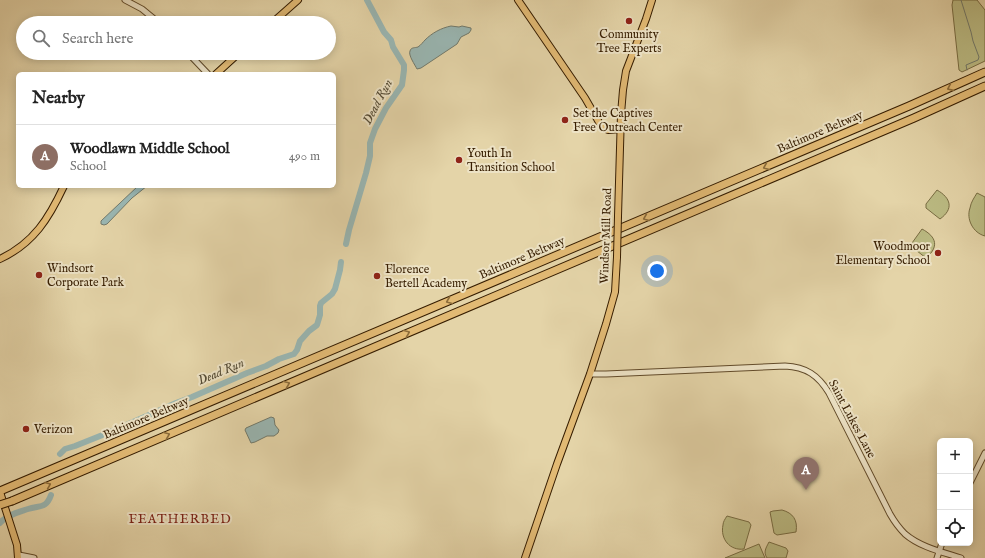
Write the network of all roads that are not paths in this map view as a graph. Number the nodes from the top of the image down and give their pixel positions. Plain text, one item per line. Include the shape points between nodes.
1 (125, 0) edge
2 (298, 0) edge
3 (518, 0) edge
4 (652, 0) edge
5 (150, 16) edge
6 (280, 16) edge
7 (195, 60) edge
8 (231, 60) edge
9 (206, 72) edge
10 (218, 72) edge
11 (985, 72) edge
12 (985, 86) edge
13 (620, 130) junction
14 (63, 188) edge
15 (0, 259) edge
16 (590, 374) junction
17 (985, 453) edge
18 (973, 477) edge
19 (0, 492) edge
20 (0, 505) edge
21 (941, 546) edge
22 (939, 550) junction
23 (19, 556) edge
24 (34, 558) edge
25 (525, 558) edge
26 (937, 558) edge
27 (961, 558) edge

1 - 5 street
2 - 6 main road
3 - 13 main road via 600,124 608,130
4 - 13 main road, Windsor Mill Road via 624,79
7 - 9 street
8 - 10 main road
11 -> 19 highway, Baltimore Beltway
20 -> 12 highway, Baltimore Beltway, bridge
13 - 16 main road, Windsor Mill Road, bridge via 615,292
14 - 15 main road via 53,209 32,237
16 - 22 street, Saint Lukes Lane via 785,366 809,372 816,376 829,393 899,528 920,543
16 - 25 main road, Windsor Mill Road
17 - 18 street
19 - 23 main road
21 - 22 street
22 - 26 street
22 - 27 street, Saint Lukes Lane
23 - 24 street

